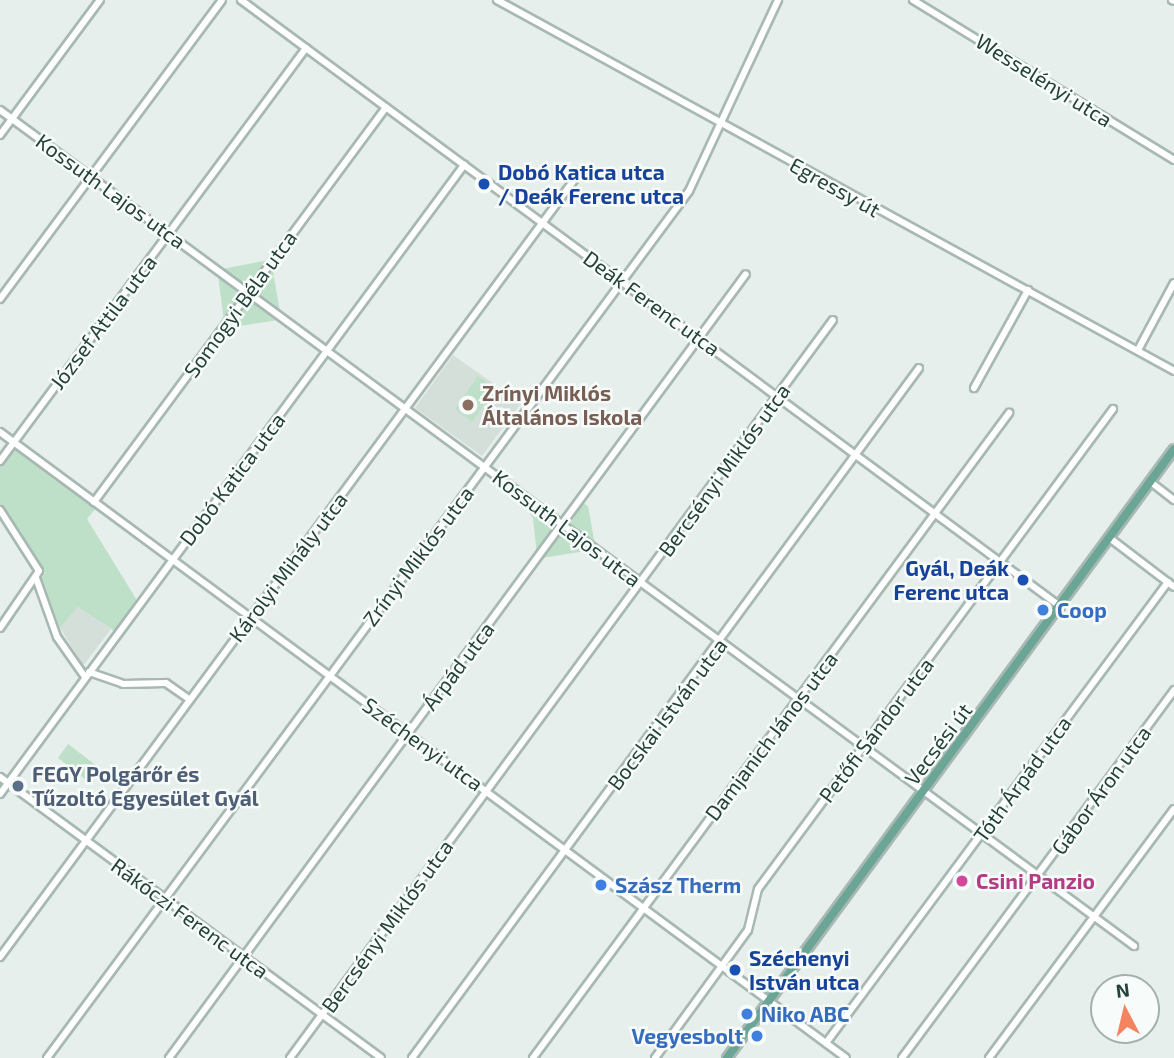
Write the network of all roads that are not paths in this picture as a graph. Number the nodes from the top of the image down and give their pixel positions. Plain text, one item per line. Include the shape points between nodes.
1 (100, 0) edge
2 (222, 0) edge
3 (242, 0) edge
4 (497, 0) edge
5 (778, 0) edge
6 (913, 0) edge
7 (306, 48) junction
8 (386, 107) junction
9 (0, 110) edge
10 (12, 118) junction
11 (721, 122) junction
12 (0, 135) edge
13 (1174, 160) edge
14 (464, 165) junction
15 (577, 176) dead end
16 (90, 177) junction
17 (543, 223) junction
18 (168, 234) junction
19 (746, 274) dead end
20 (622, 281) junction
21 (1174, 284) edge
22 (1028, 290) junction
23 (249, 293) junction
24 (0, 299) edge
25 (833, 320) dead end
26 (700, 339) junction
27 (1138, 350) junction
28 (327, 351) junction
29 (919, 368) dead end
30 (1174, 371) edge
31 (974, 388) dead end
32 (779, 397) junction
33 (405, 409) junction
34 (1113, 409) dead end
35 (1009, 413) dead end
36 (0, 432) edge
37 (14, 442) junction
38 (1174, 449) edge
39 (857, 455) junction
40 (0, 461) edge
41 (485, 467) junction
42 (1152, 483) junction
43 (1174, 500) edge
44 (94, 502) junction
45 (0, 510) edge
46 (936, 513) junction
47 (562, 525) junction
48 (1111, 539) junction
49 (172, 560) junction
50 (1002, 562) junction
51 (38, 575) junction
52 (641, 583) junction
53 (1171, 585) edge
54 (1061, 607) junction
55 (250, 618) junction
56 (0, 628) edge
57 (720, 642) junction
58 (87, 675) junction
59 (329, 675) junction
60 (1174, 690) edge
61 (799, 699) junction
62 (190, 700) junction
63 (408, 733) junction
64 (864, 746) junction
65 (0, 777) edge
66 (8, 783) junction
67 (487, 791) junction
68 (925, 791) junction
69 (0, 794) edge
70 (1174, 809) edge
71 (981, 835) junction
72 (86, 841) junction
73 (565, 849) junction
74 (1037, 876) junction
75 (164, 898) junction
76 (644, 907) junction
77 (1094, 917) junction
78 (1134, 946) dead end
79 (0, 957) edge
80 (243, 957) junction
81 (723, 966) junction
82 (769, 1001) junction
83 (322, 1015) junction
84 (826, 1043) junction
85 (47, 1058) edge
86 (169, 1058) edge
87 (290, 1058) edge
88 (381, 1058) edge
89 (412, 1058) edge
90 (533, 1058) edge
91 (655, 1058) edge
92 (727, 1058) edge
93 (846, 1058) edge
94 (902, 1058) edge
95 (989, 1058) edge

1 - 10 street
2 - 16 street
3 - 7 street, Deák Ferenc utca
4 - 11 street, Egressy út
5 - 11 street, Zrínyi Miklós utca
6 - 13 street, Wesselényi utca
7 - 8 street, Deák Ferenc utca
7 - 18 street, József Attila utca
8 - 14 street, Deák Ferenc utca
8 - 23 street, Somogyi Béla utca
9 - 10 street, Kossuth Lajos utca
10 - 12 street
10 - 16 street, Kossuth Lajos utca
11 - 20 street, Zrínyi Miklós utca via 689,191
11 - 22 street, Egressy út
14 - 17 street, Deák Ferenc utca
14 - 28 street, Dobó Katica utca
15 - 17 street, Károlyi Mihály utca
16 - 18 street, Kossuth Lajos utca
16 - 24 street
17 - 20 street, Deák Ferenc utca
17 - 33 street, Károlyi Mihály utca
18 - 23 street, Kossuth Lajos utca
18 - 37 street, József Attila utca
19 - 26 street, Árpád utca
20 - 26 street, Deák Ferenc utca
20 - 41 street, Zrínyi Miklós utca
21 - 27 street
22 - 27 street, Egressy út
22 - 31 street
23 - 28 street, Kossuth Lajos utca
23 - 44 street, Somogyi Béla utca
25 - 32 street, Bercsényi Miklós utca
26 - 32 street, Deák Ferenc utca
26 - 47 street, Árpád utca
27 - 30 street, Egressy út
28 - 33 street, Kossuth Lajos utca
28 - 49 street, Dobó Katica utca
29 - 39 street, Bocskai István utca
32 - 39 street, Deák Ferenc utca
32 - 52 street, Bercsényi Miklós utca
33 - 41 street, Kossuth Lajos utca
33 - 55 street, Károlyi Mihály utca
34 - 50 street, Petőfi Sándor utca
35 - 46 street, Damjanich János utca
36 - 37 street, Széchenyi utca
37 - 40 street, József Attila utca
37 - 44 street, Széchenyi utca
38 - 42 main road, Vecsési út
39 - 46 street, Deák Ferenc utca
39 - 57 street, Bocskai István utca
41 - 47 street, Kossuth Lajos utca
41 - 59 street, Zrínyi Miklós utca
42 - 43 street
42 - 48 main road, Vecsési út
44 - 49 street, Széchenyi utca
45 - 51 street
46 - 50 street, Deák Ferenc utca
46 - 61 street, Damjanich János utca
47 - 52 street, Kossuth Lajos utca
47 - 63 street, Árpád utca
48 - 53 street
48 - 54 main road, Vecsési út
49 - 55 street, Széchenyi utca
49 - 58 street, Dobó Katica utca
50 - 54 street, Deák Ferenc utca
50 - 64 street, Petőfi Sándor utca
51 - 56 street
51 - 58 street via 57,637
52 - 57 street, Kossuth Lajos utca
52 - 67 street, Bercsényi Miklós utca
53 - 71 street, Tóth Árpád utca
54 - 68 main road, Vecsési út
55 - 59 street, Széchenyi utca
55 - 62 street, Károlyi Mihály utca
57 - 61 street, Kossuth Lajos utca
57 - 73 street, Bocskai István utca
58 - 62 street via 123,684 166,683
58 - 66 street, Dobó Katica utca
59 - 63 street, Széchenyi utca
59 - 75 street, Zrínyi Miklós utca
60 - 74 street, Gábor Áron utca
61 - 64 street, Kossuth Lajos utca
61 - 76 street, Damjanich János utca
62 - 72 street, Károlyi Mihály utca
63 - 67 street, Széchenyi utca
63 - 80 street, Árpád utca
64 - 68 street, Kossuth Lajos utca
64 - 81 street, Petőfi Sándor utca via 758,889 748,930
65 - 66 street, Rákóczi Ferenc utca
66 - 69 street, Dobó Katica utca
66 - 72 street, Rákóczi Ferenc utca
67 - 73 street, Széchenyi utca
67 - 83 street, Bercsényi Miklós utca
68 - 71 street, Kossuth Lajos utca
68 - 82 main road, Vecsési út
70 - 77 street
71 - 74 street, Kossuth Lajos utca
71 - 84 street, Tóth Árpád utca
72 - 75 street, Rákóczi Ferenc utca
72 - 79 street, Károlyi Mihály utca
73 - 76 street, Széchenyi utca
73 - 89 street, Bocskai István utca
74 - 77 street, Kossuth Lajos utca
74 - 94 street, Gábor Áron utca
75 - 80 street, Rákóczi Ferenc utca
75 - 85 street, Zrínyi Miklós utca
76 - 81 street, Széchenyi utca
76 - 90 street, Damjanich János utca
77 - 78 street, Kossuth Lajos utca
77 - 95 street
80 - 83 street, Rákóczi Ferenc utca
80 - 86 street, Árpád utca
81 - 82 street, Széchenyi utca
81 - 91 street, Petőfi Sándor utca
82 - 84 street, Széchenyi utca
82 - 92 main road, Vecsési út
83 - 87 street, Bercsényi Miklós utca
83 - 88 street, Rákóczi Ferenc utca
84 - 93 street, Széchenyi utca

